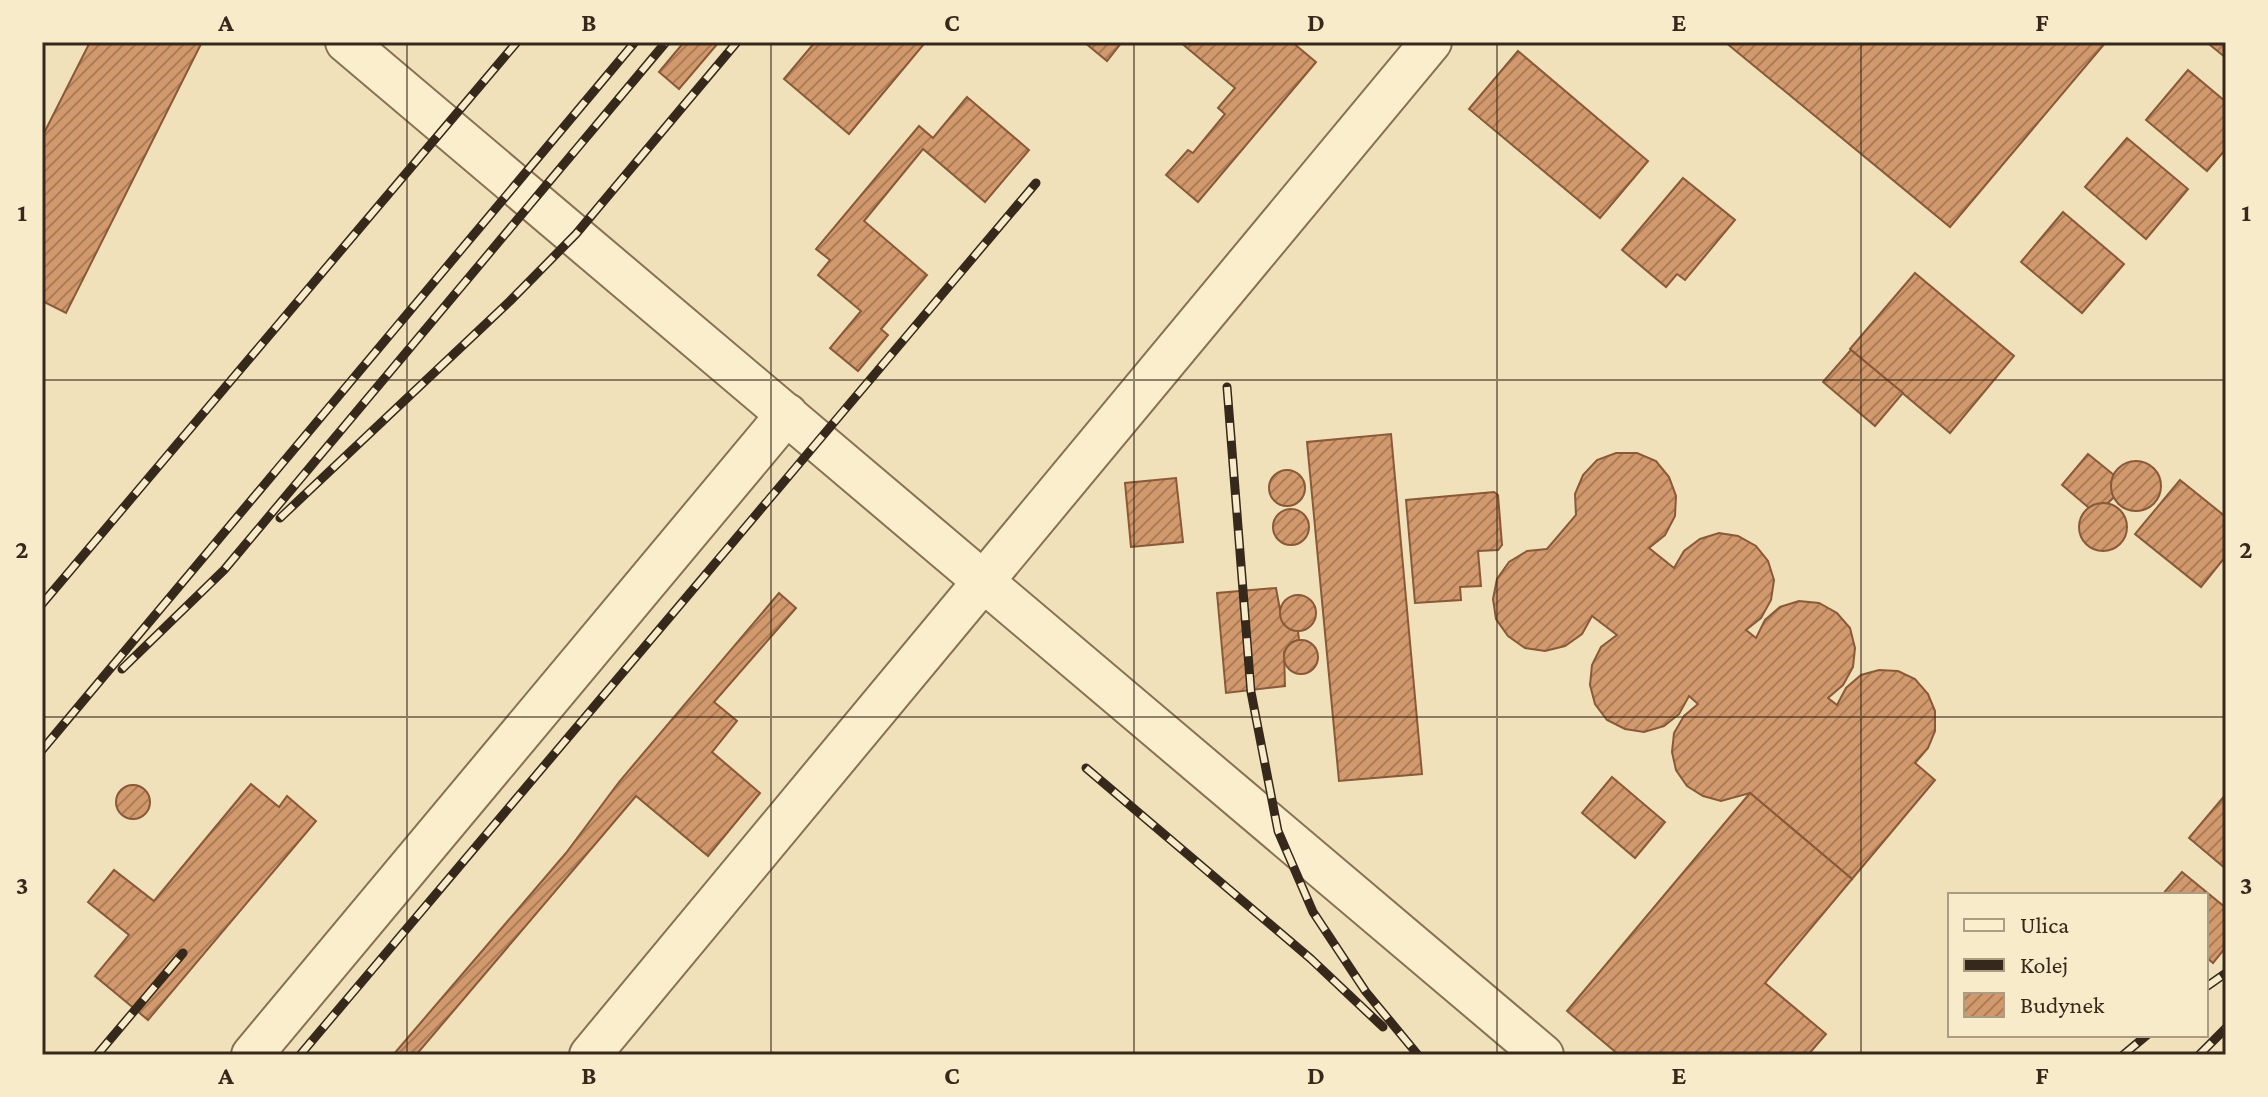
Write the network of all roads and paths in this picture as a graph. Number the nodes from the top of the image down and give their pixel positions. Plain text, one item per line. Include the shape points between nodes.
1 (346, 42) edge
2 (1431, 42) edge
3 (787, 414) junction
4 (983, 581) junction
5 (252, 1055) edge
6 (590, 1055) edge
7 (1543, 1055) edge

1 - 3 lane
2 - 4 lane
3 - 4 lane
3 - 5 lane
4 - 6 lane
4 - 7 lane

